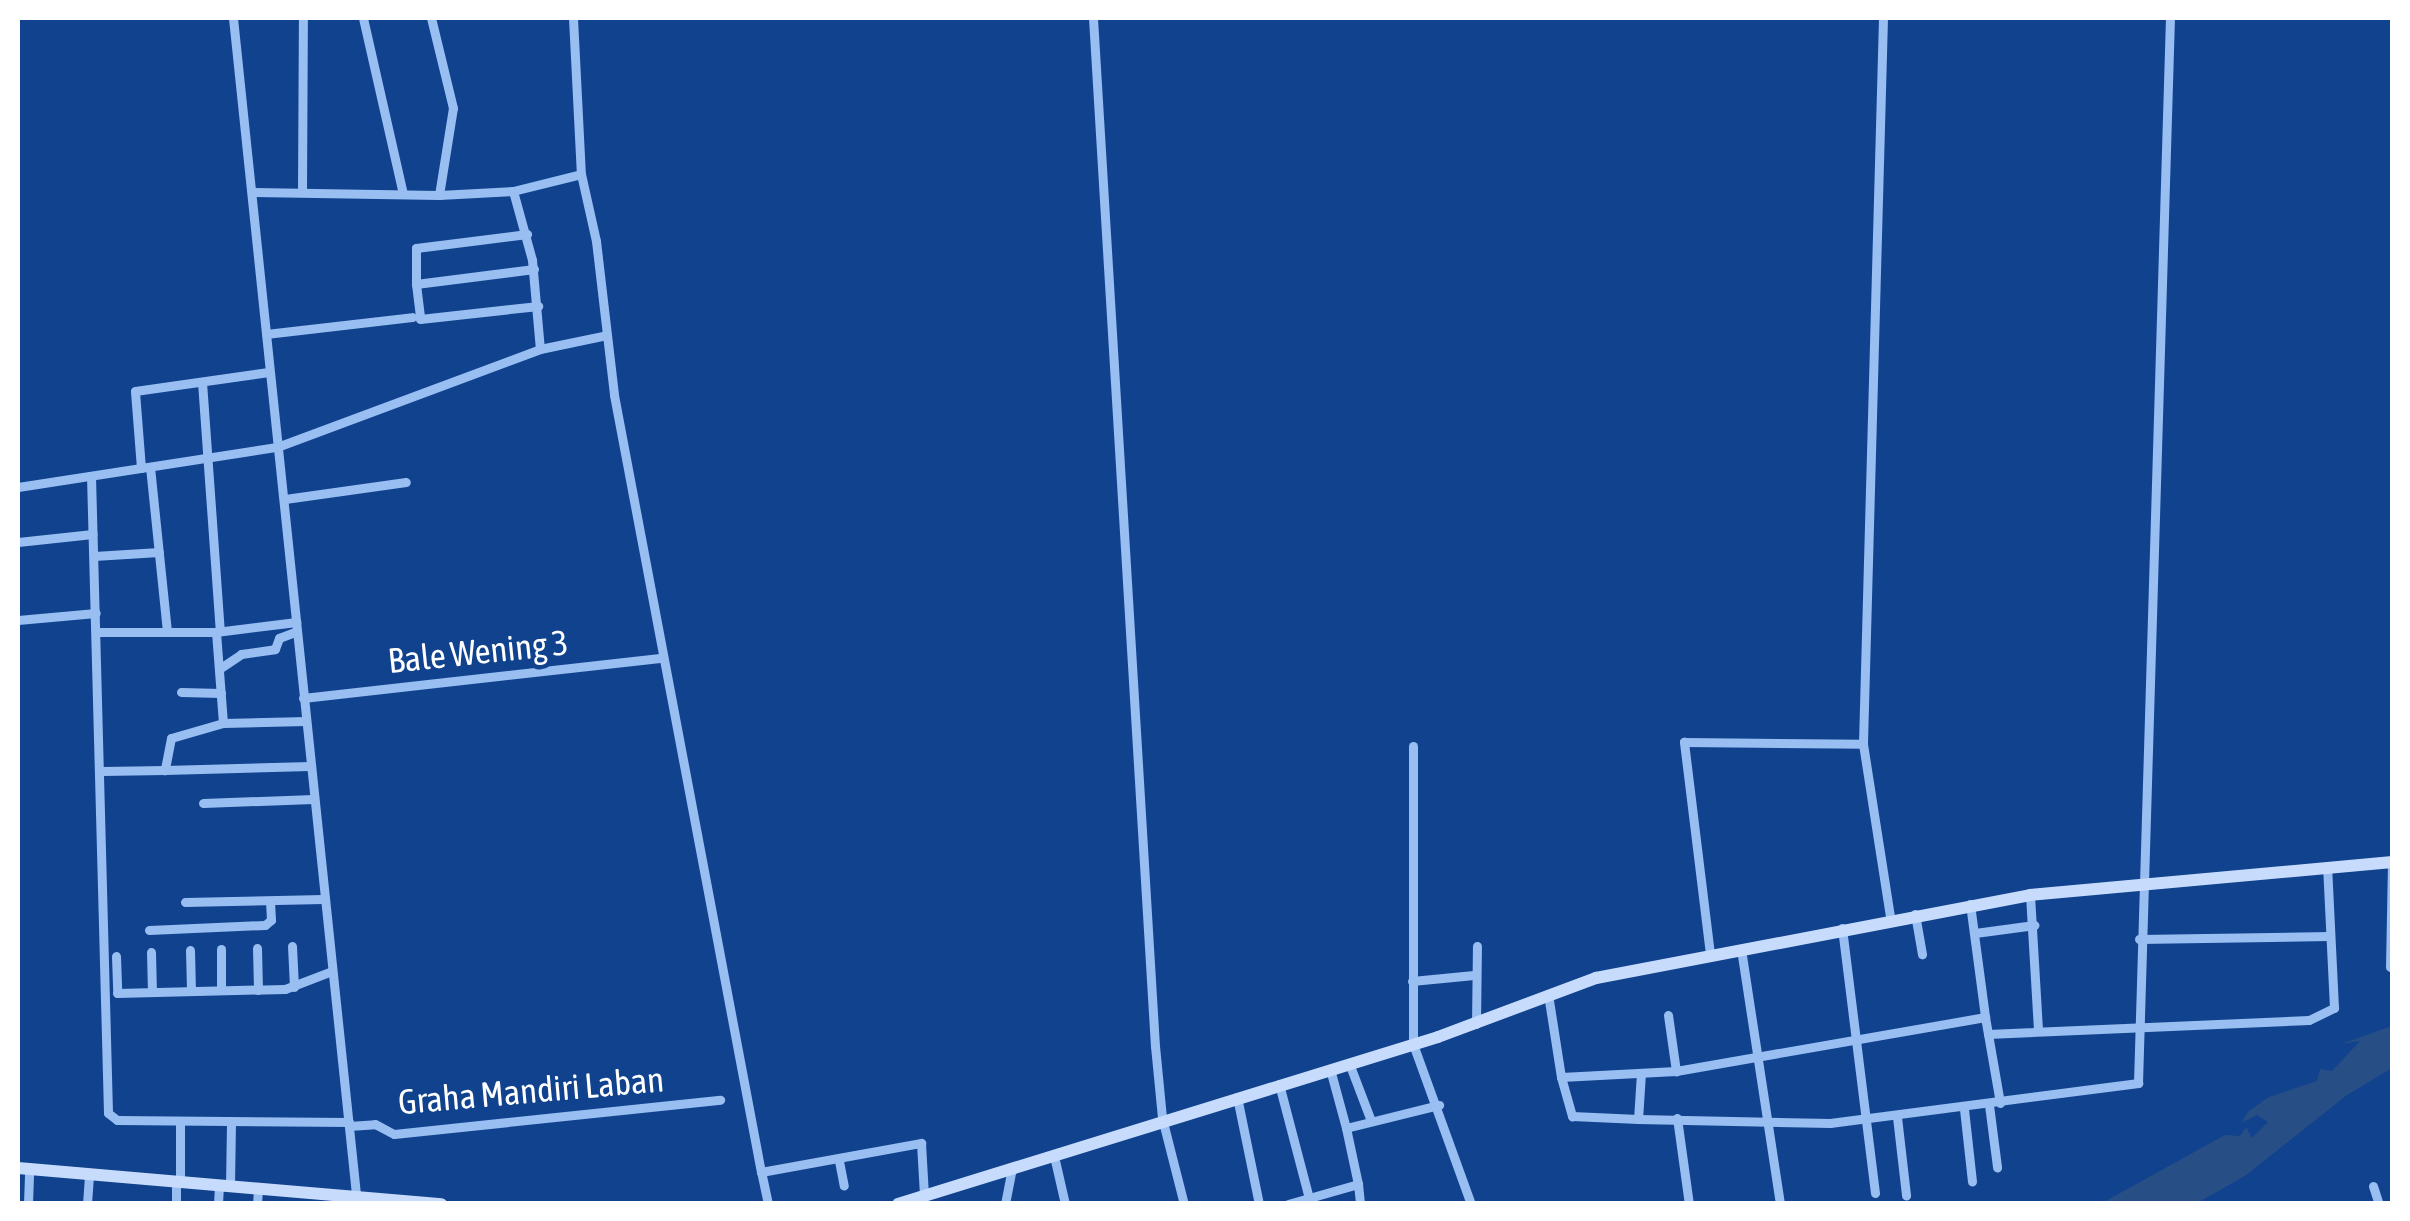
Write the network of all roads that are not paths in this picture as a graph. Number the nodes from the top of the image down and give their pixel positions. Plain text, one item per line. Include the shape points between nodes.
1 (233, 18) edge
2 (303, 18) edge
3 (363, 18) edge
4 (431, 18) edge
5 (573, 18) edge
6 (1092, 18) edge
7 (1883, 18) edge
8 (2170, 18) edge
9 (581, 174) junction
10 (302, 191) junction
11 (513, 191) junction
12 (254, 192) junction
13 (403, 194) junction
14 (440, 195) junction
15 (527, 234) junction
16 (534, 269) junction
17 (416, 284) junction
18 (538, 306) junction
19 (412, 317) dead end
20 (266, 334) junction
21 (608, 335) junction
22 (540, 349) junction
23 (269, 372) junction
24 (202, 382) junction
25 (277, 447) junction
26 (209, 458) junction
27 (145, 468) junction
28 (92, 476) junction
29 (406, 482) dead end
30 (18, 487) edge
31 (285, 499) junction
32 (93, 534) junction
33 (18, 542) edge
34 (158, 552) junction
35 (94, 556) junction
36 (96, 613) junction
37 (18, 620) edge
38 (296, 626) junction
39 (218, 631) junction
40 (96, 632) junction
41 (167, 632) junction
42 (660, 658) dead end
43 (219, 668) junction
44 (181, 692) dead end
45 (221, 694) junction
46 (304, 698) junction
47 (306, 721) junction
48 (223, 722) junction
49 (1863, 744) junction
50 (1413, 746) dead end
51 (310, 766) junction
52 (165, 770) junction
53 (102, 771) junction
54 (313, 799) junction
55 (203, 803) dead end
56 (2392, 862) edge
57 (2327, 866) junction
58 (2140, 882) junction
59 (2030, 894) junction
60 (323, 899) junction
61 (185, 902) dead end
62 (270, 902) junction
63 (1970, 904) junction
64 (1915, 914) junction
65 (1890, 917) junction
66 (2034, 925) junction
67 (1842, 928) junction
68 (149, 930) dead end
69 (1974, 933) junction
70 (2329, 936) junction
71 (2138, 939) junction
72 (292, 946) dead end
73 (1477, 946) dead end
74 (257, 948) dead end
75 (1741, 948) junction
76 (220, 949) dead end
77 (190, 950) dead end
78 (151, 952) dead end
79 (1710, 954) junction
80 (1922, 954) dead end
81 (116, 956) dead end
82 (2390, 967) dead end
83 (332, 970) junction
84 (1474, 975) junction
85 (1412, 981) junction
86 (294, 987) junction
87 (221, 990) junction
88 (258, 990) junction
89 (191, 991) junction
90 (152, 992) junction
91 (1548, 994) junction
92 (1668, 1015) dead end
93 (1985, 1016) junction
94 (1476, 1024) junction
95 (2138, 1028) junction
96 (2038, 1031) junction
97 (1988, 1034) junction
98 (1858, 1039) junction
99 (1412, 1044) junction
100 (1761, 1056) junction
101 (1350, 1063) junction
102 (1330, 1069) junction
103 (1676, 1071) junction
104 (1640, 1074) junction
105 (1561, 1077) junction
106 (1278, 1084) junction
107 (1236, 1096) junction
108 (720, 1100) dead end
109 (1438, 1104) junction
110 (1994, 1104) junction
111 (1964, 1108) junction
112 (1897, 1117) junction
113 (1162, 1118) junction
114 (1676, 1118) junction
115 (1638, 1119) junction
116 (1769, 1120) junction
117 (180, 1121) junction
118 (1370, 1121) junction
119 (1867, 1121) junction
120 (231, 1122) junction
121 (349, 1124) junction
122 (1346, 1128) junction
123 (1054, 1156) junction
124 (839, 1161) junction
125 (1012, 1166) junction
126 (1997, 1167) dead end
127 (23, 1169) edge
128 (761, 1172) junction
129 (90, 1176) junction
130 (178, 1182) junction
131 (1972, 1182) dead end
132 (1358, 1184) junction
133 (225, 1185) junction
134 (844, 1186) dead end
135 (2373, 1186) dead end
136 (258, 1188) junction
137 (1875, 1192) dead end
138 (1906, 1195) dead end
139 (295, 1198) edge
140 (1308, 1198) junction
141 (918, 1199) edge
142 (356, 1200) edge
143 (28, 1204) edge
144 (87, 1204) edge
145 (176, 1204) edge
146 (218, 1204) edge
147 (256, 1204) edge
148 (441, 1204) edge
149 (768, 1204) edge
150 (898, 1204) edge
151 (1005, 1204) edge
152 (1065, 1204) edge
153 (1184, 1204) edge
154 (1258, 1204) edge
155 (1288, 1204) edge
156 (1360, 1204) edge
157 (1471, 1204) edge
158 (1690, 1204) edge
159 (1780, 1204) edge
160 (2379, 1204) edge

1 - 12 street
2 - 10 street
3 - 13 street
4 - 14 street via 453,108
5 - 9 street
6 - 113 street
7 - 49 street
8 - 58 street via 2152,743
9 - 11 street
9 - 21 street
10 - 12 street
10 - 13 street
11 - 14 street
11 - 15 street
12 - 20 street
13 - 14 street
15 - 16 street
15 - 17 street via 416,248
16 - 17 street
16 - 18 street
17 - 18 street via 420,320
18 - 22 street
19 - 20 street
20 - 23 street
21 - 22 street
21 - 128 street
22 - 25 street
23 - 24 street
23 - 25 street
24 - 26 street
24 - 27 street via 135,391
25 - 26 street
25 - 31 street
26 - 27 street
26 - 39 street
27 - 28 street
27 - 34 street
28 - 30 street
28 - 32 street
29 - 31 street
31 - 38 street
32 - 33 street
32 - 35 street
34 - 35 street
34 - 41 street
35 - 36 street
36 - 37 street
36 - 40 street
38 - 39 street
38 - 43 street via 275,649 241,654
38 - 46 street
39 - 41 street
39 - 43 street
40 - 41 street
40 - 53 street
42 - 46 street, Bale Wening 3
43 - 45 street
44 - 45 street
45 - 48 street
46 - 47 street
47 - 48 street
47 - 51 street
48 - 52 street via 172,738
49 - 65 street
49 - 79 street via 1684,742
50 - 85 street
51 - 52 street
51 - 54 street
52 - 53 street
53 - 117 street, Graha Mandiri Laban via 108,1113 117,1120
54 - 55 street
54 - 60 street
56 - 57 street
56 - 82 street
57 - 58 street
57 - 70 street
58 - 59 street
58 - 71 street
59 - 63 street
59 - 66 street
60 - 62 street
60 - 83 street
61 - 62 street
62 - 68 street via 272,920 265,925
63 - 64 street
63 - 69 street
64 - 65 street
64 - 80 street
65 - 67 street
66 - 69 street
66 - 96 street
67 - 75 street
67 - 98 street
69 - 93 street
70 - 71 street
70 - 95 street via 2330,1014 2269,1024
71 - 95 street
72 - 86 street
73 - 84 street
74 - 88 street
75 - 79 street
75 - 100 street
76 - 87 street
77 - 89 street
78 - 90 street
79 - 91 street
81 - 90 street via 116,993
83 - 86 street
83 - 121 street
84 - 85 street
84 - 94 street
85 - 99 street
86 - 88 street
87 - 88 street
87 - 89 street
89 - 90 street
91 - 94 street
91 - 105 street
92 - 103 street
93 - 97 street
93 - 98 street
94 - 99 street
95 - 96 street
95 - 110 street via 2135,1087
96 - 97 street
97 - 110 street
98 - 100 street
98 - 119 street
99 - 101 street
99 - 109 street
100 - 103 street
100 - 116 street
101 - 102 street
101 - 118 street
102 - 106 street
102 - 122 street
103 - 104 street
104 - 105 street
104 - 115 street
105 - 115 street via 1576,1118
106 - 107 street
106 - 140 street
107 - 113 street
107 - 154 street
108 - 121 street, Graha Mandiri Laban via 394,1134 374,1124
109 - 118 street
109 - 157 street
110 - 111 street
110 - 126 street
111 - 112 street
111 - 131 street
112 - 119 street
112 - 138 street
113 - 123 street
113 - 153 street
114 - 115 street
114 - 116 street
114 - 158 street
116 - 119 street
116 - 159 street
117 - 120 street, Graha Mandiri Laban
117 - 130 street
118 - 122 street
119 - 137 street
120 - 121 street, Graha Mandiri Laban
120 - 133 street
121 - 142 street
122 - 132 street
123 - 125 street
123 - 152 street
124 - 128 street
124 - 134 street
124 - 141 street via 922,1143
125 - 141 street
125 - 151 street
127 - 129 street
127 - 143 street
128 - 149 street
129 - 130 street
129 - 144 street
130 - 133 street
130 - 145 street
132 - 140 street
132 - 156 street
133 - 136 street
133 - 146 street
135 - 160 street
136 - 139 street
136 - 147 street
139 - 142 street
140 - 155 street
141 - 150 street
142 - 148 street

